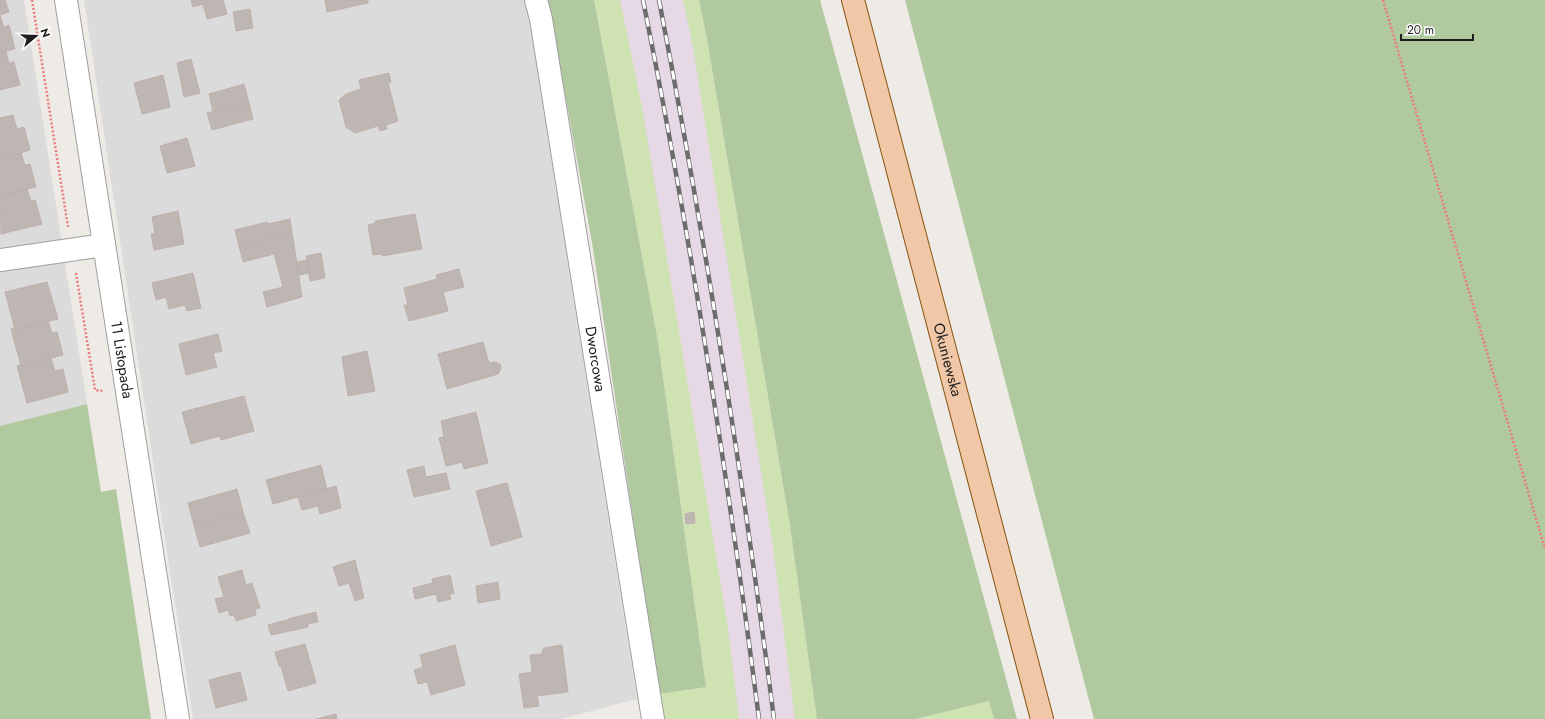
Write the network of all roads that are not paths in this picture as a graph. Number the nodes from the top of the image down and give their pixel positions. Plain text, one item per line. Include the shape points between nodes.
1 (66, 0) edge
2 (536, 0) edge
3 (854, 0) edge
4 (104, 245) junction
5 (0, 260) edge
6 (650, 718) edge
7 (178, 719) edge
8 (1042, 719) edge

1 - 4 street, 11 Listopada
2 - 6 street, Dworcowa
3 - 8 main road, Okuniewska
4 - 5 street
4 - 7 street, 11 Listopada

